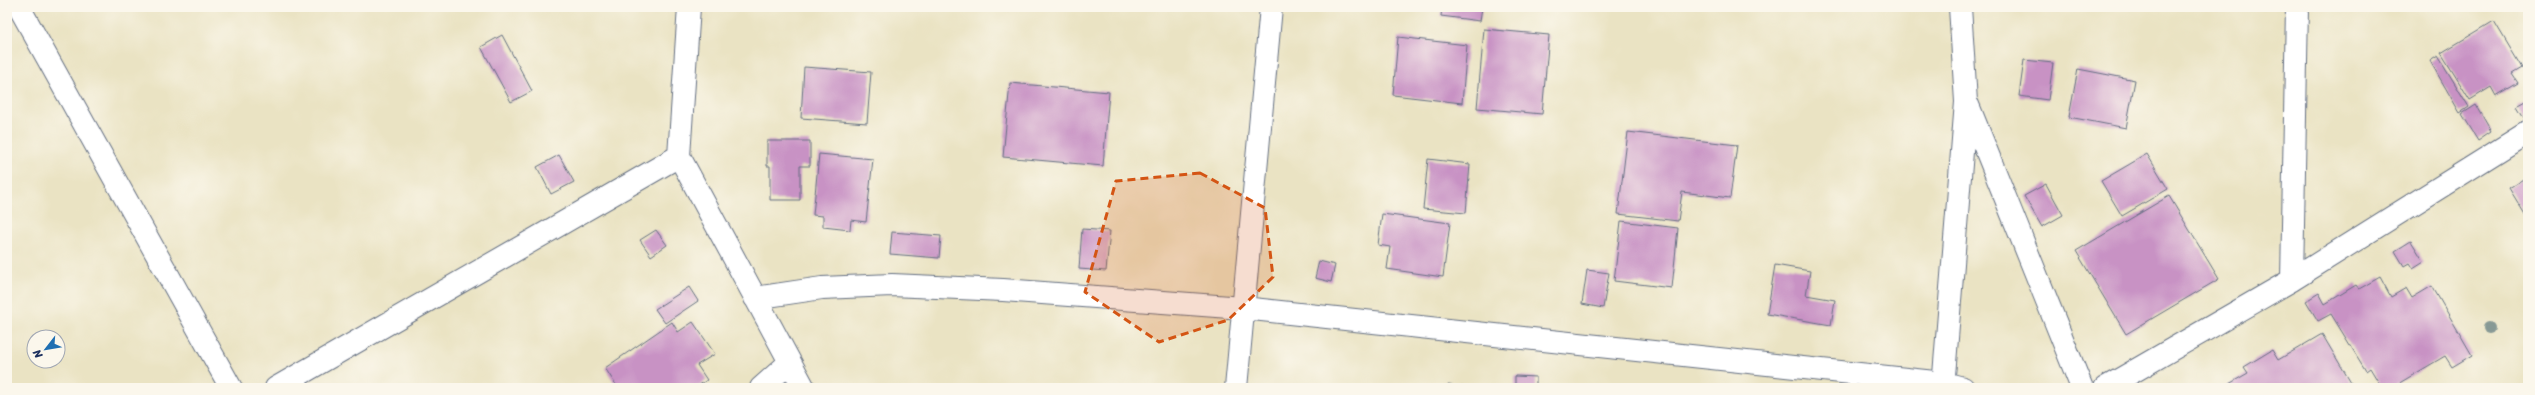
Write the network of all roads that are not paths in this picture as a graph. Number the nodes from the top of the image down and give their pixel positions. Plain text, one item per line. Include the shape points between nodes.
1 (19, 7) edge
2 (689, 7) edge
3 (1271, 7) edge
4 (1960, 7) edge
5 (2297, 7) edge
6 (1966, 102) junction
7 (2528, 132) edge
8 (679, 156) junction
9 (2292, 280) junction
10 (755, 298) junction
11 (1243, 308) junction
12 (790, 362) junction
13 (1950, 386) edge
14 (230, 388) edge
15 (276, 388) edge
16 (761, 388) edge
17 (804, 388) edge
18 (1236, 388) edge
19 (2082, 388) edge
20 (2105, 388) edge

1 - 14 street
2 - 8 street
3 - 11 street
4 - 6 street
5 - 9 street
6 - 13 street
6 - 19 street
7 - 9 street
8 - 10 street
8 - 15 street
9 - 20 street
10 - 11 street via 822,288 892,286 1003,290
10 - 12 street
11 - 13 street
11 - 18 street
12 - 16 street
12 - 17 street

